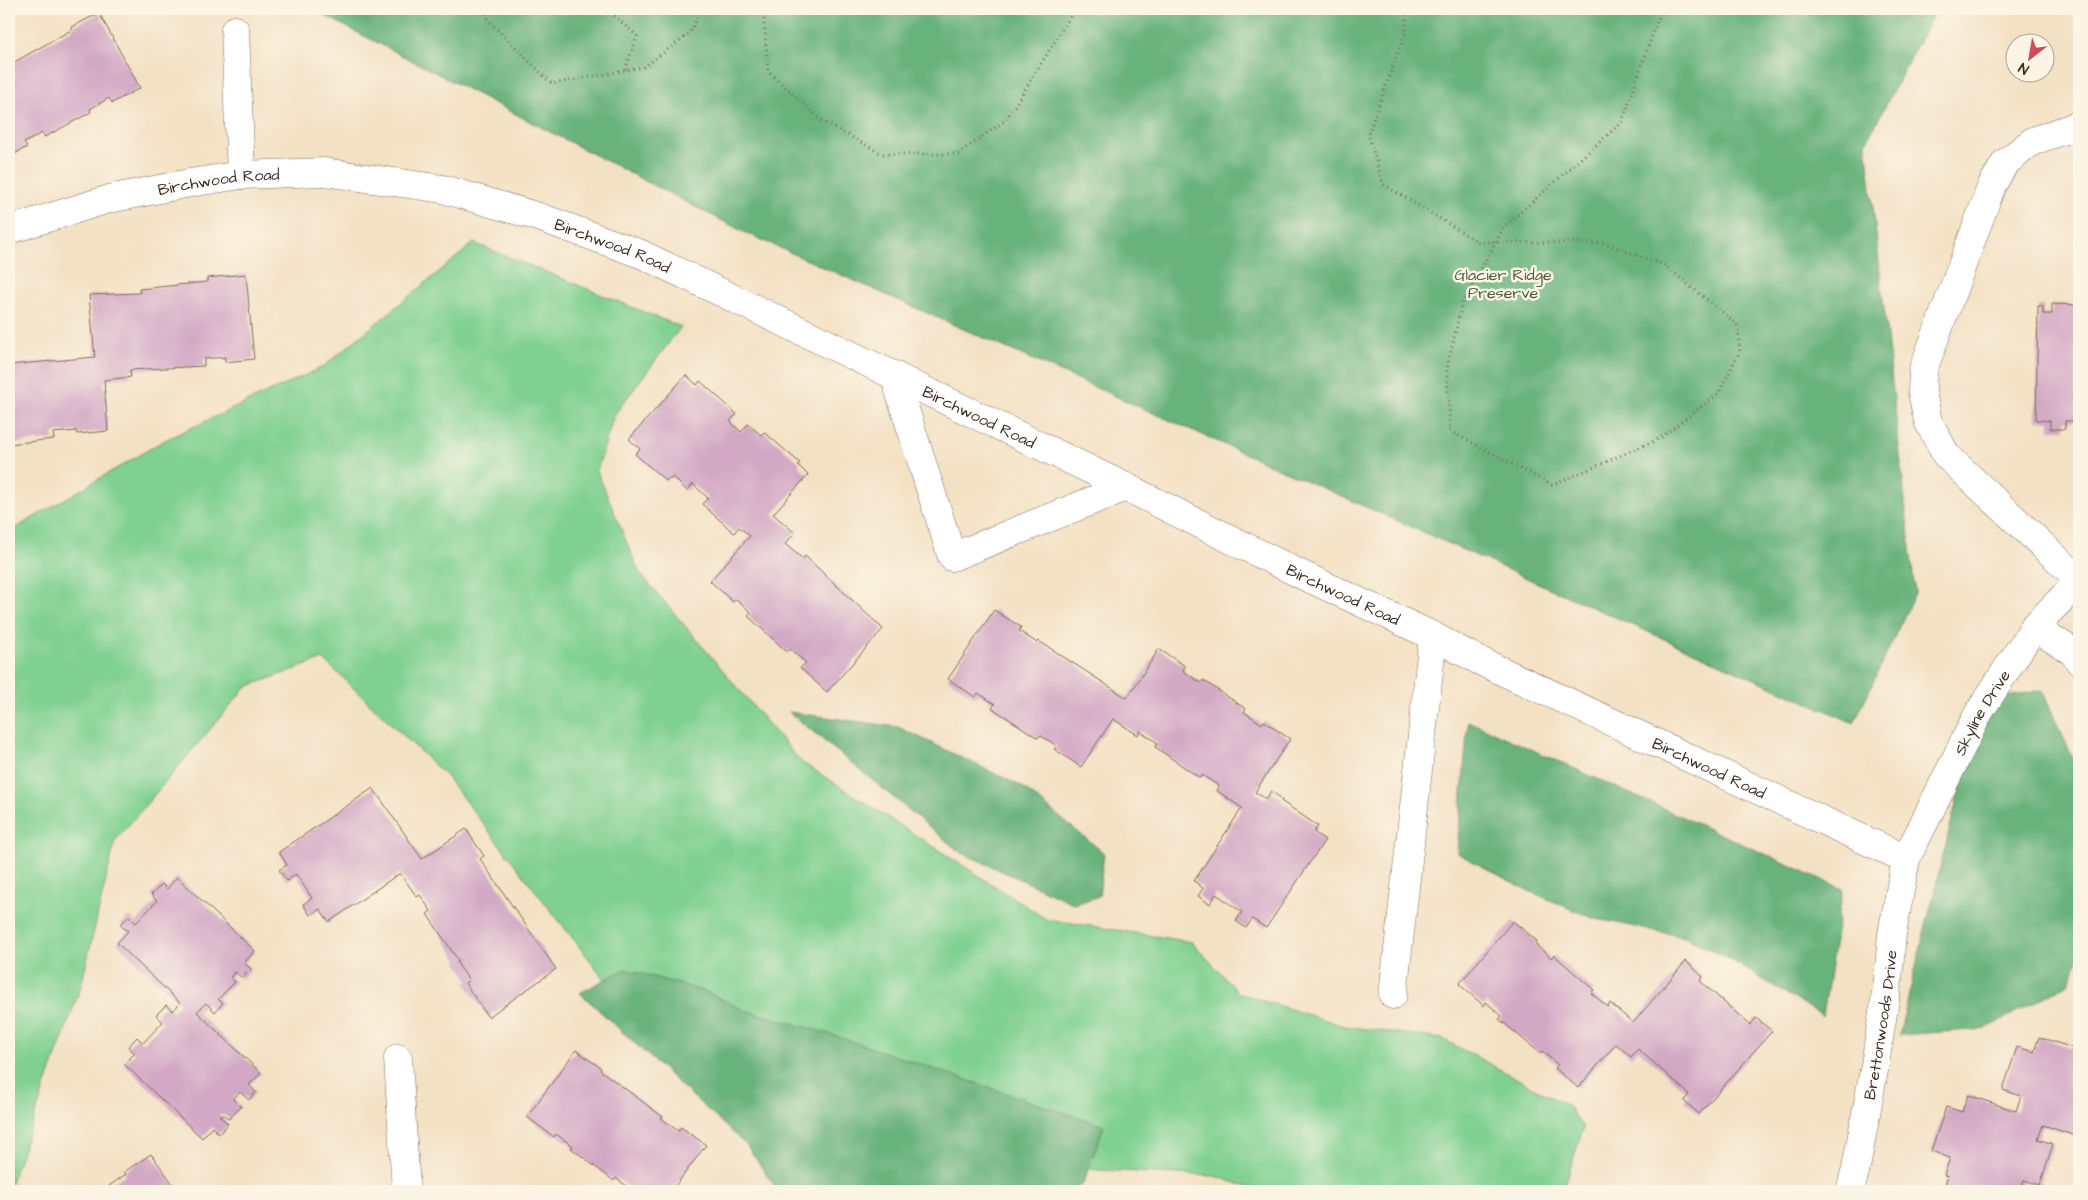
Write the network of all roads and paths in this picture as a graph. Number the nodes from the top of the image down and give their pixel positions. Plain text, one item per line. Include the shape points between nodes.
1 (483, 9) edge
2 (607, 9) edge
3 (701, 9) edge
4 (763, 9) edge
5 (1075, 9) edge
6 (1407, 9) edge
7 (1664, 9) edge
8 (234, 30) dead end
9 (625, 71) junction
10 (2079, 125) edge
11 (241, 175) junction
12 (9, 230) edge
13 (1496, 243) junction
14 (894, 376) junction
15 (1126, 488) junction
16 (2079, 579) edge
17 (2034, 627) junction
18 (1433, 636) junction
19 (2079, 661) edge
20 (1906, 859) junction
21 (1393, 995) dead end
22 (398, 1058) dead end
23 (406, 1191) edge
24 (1850, 1191) edge

1 - 9 path via 490,22 552,84
2 - 9 path via 637,36
3 - 9 path via 690,33 644,67
4 - 5 path via 768,71 820,120 882,154 958,154 1006,120
6 - 13 path via 1406,31 1368,134 1384,184 1478,242
7 - 13 path via 1622,122 1504,227
8 - 11 street
10 - 16 street via 2033,141 2005,163 1992,185 1923,370 1922,392 1928,421 1946,455
11 - 12 street, Birchwood Road via 110,199
11 - 14 street, Birchwood Road via 324,172 442,190 539,216 641,254
13 - 13 path via 1462,304 1447,368 1450,431 1552,484 1659,440 1718,394 1740,350 1737,324 1664,266 1604,243
14 - 15 street, Birchwood Road
14 - 15 street via 952,557
15 - 18 street, Birchwood Road
16 - 17 street, Skyline Drive
17 - 19 street via 2073,652
17 - 20 street, Skyline Drive via 1978,714
18 - 20 street, Birchwood Road via 1478,660
18 - 21 street
20 - 24 street, Brettonwoods Drive via 1892,934 1875,1065
22 - 23 street

